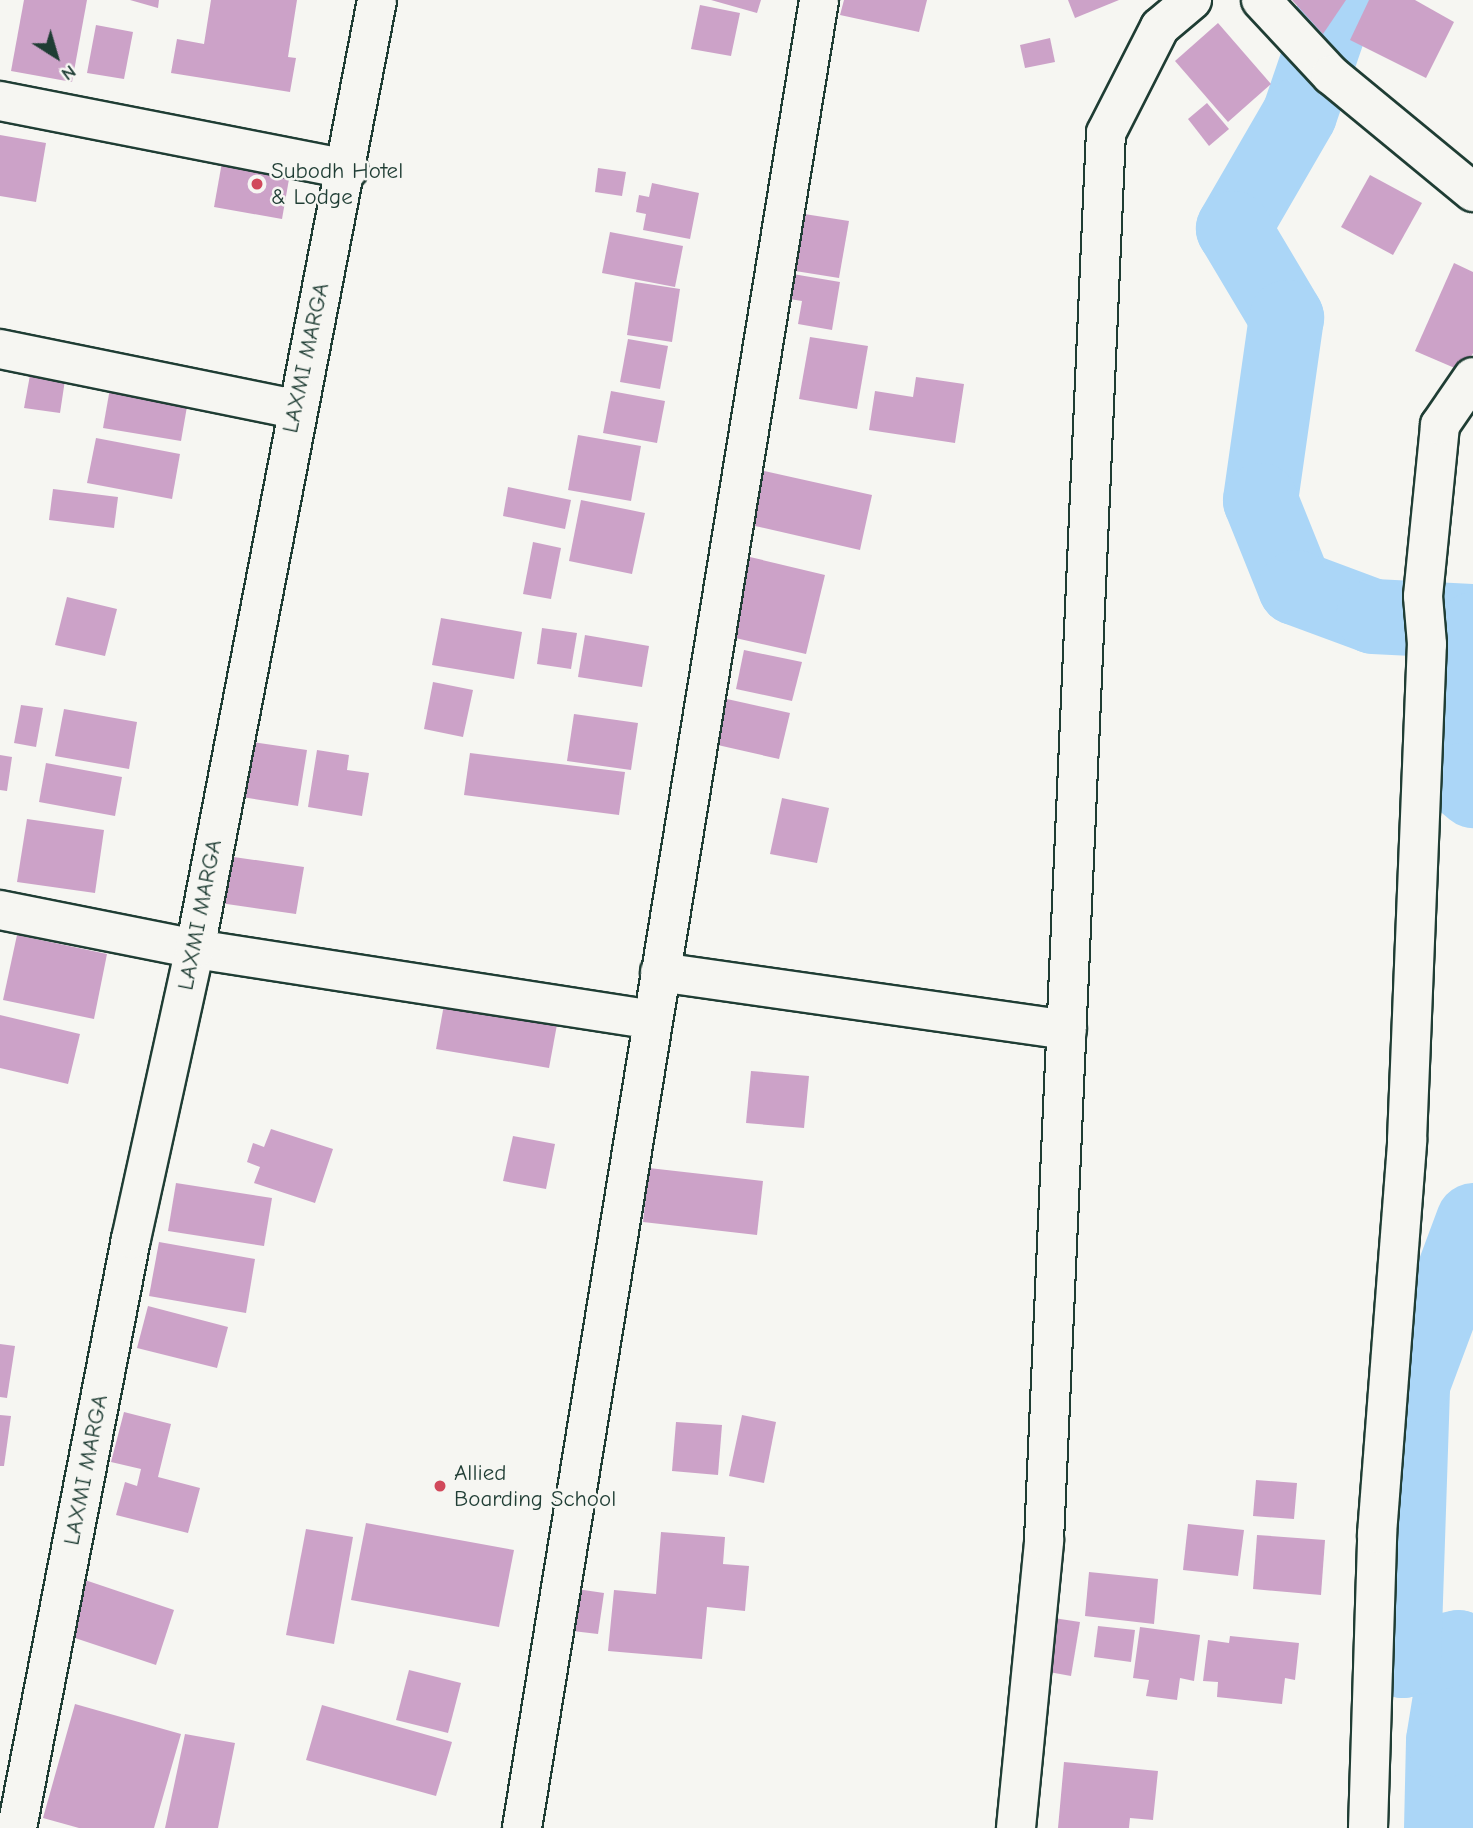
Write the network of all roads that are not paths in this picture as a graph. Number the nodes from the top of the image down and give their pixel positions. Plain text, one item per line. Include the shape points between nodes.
1 (819, 0) edge
2 (1192, 0) edge
3 (1261, 0) edge
4 (370, 1) edge
5 (0, 101) edge
6 (348, 169) junction
7 (1473, 192) edge
8 (0, 349) edge
9 (1473, 377) edge
10 (294, 409) junction
11 (0, 910) edge
12 (195, 949) junction
13 (660, 972) junction
14 (653, 1020) junction
15 (1067, 1030) junction
16 (17, 1828) edge
17 (522, 1828) edge
18 (1016, 1828) edge
19 (1368, 1828) edge

1 - 13 street
2 - 15 street via 1160,26 1107,133 1088,444
3 - 7 street via 1331,75
4 - 6 street, LAXMI MARGA
5 - 6 street
6 - 10 street, LAXMI MARGA
8 - 10 street
9 - 19 street via 1440,425 1423,596 1427,644 1408,1140 1377,1534
10 - 12 street, LAXMI MARGA
11 - 12 street
12 - 14 street
12 - 16 street, LAXMI MARGA via 131,1239
13 - 14 street
13 - 15 street
14 - 17 street
15 - 18 street via 1044,1540

